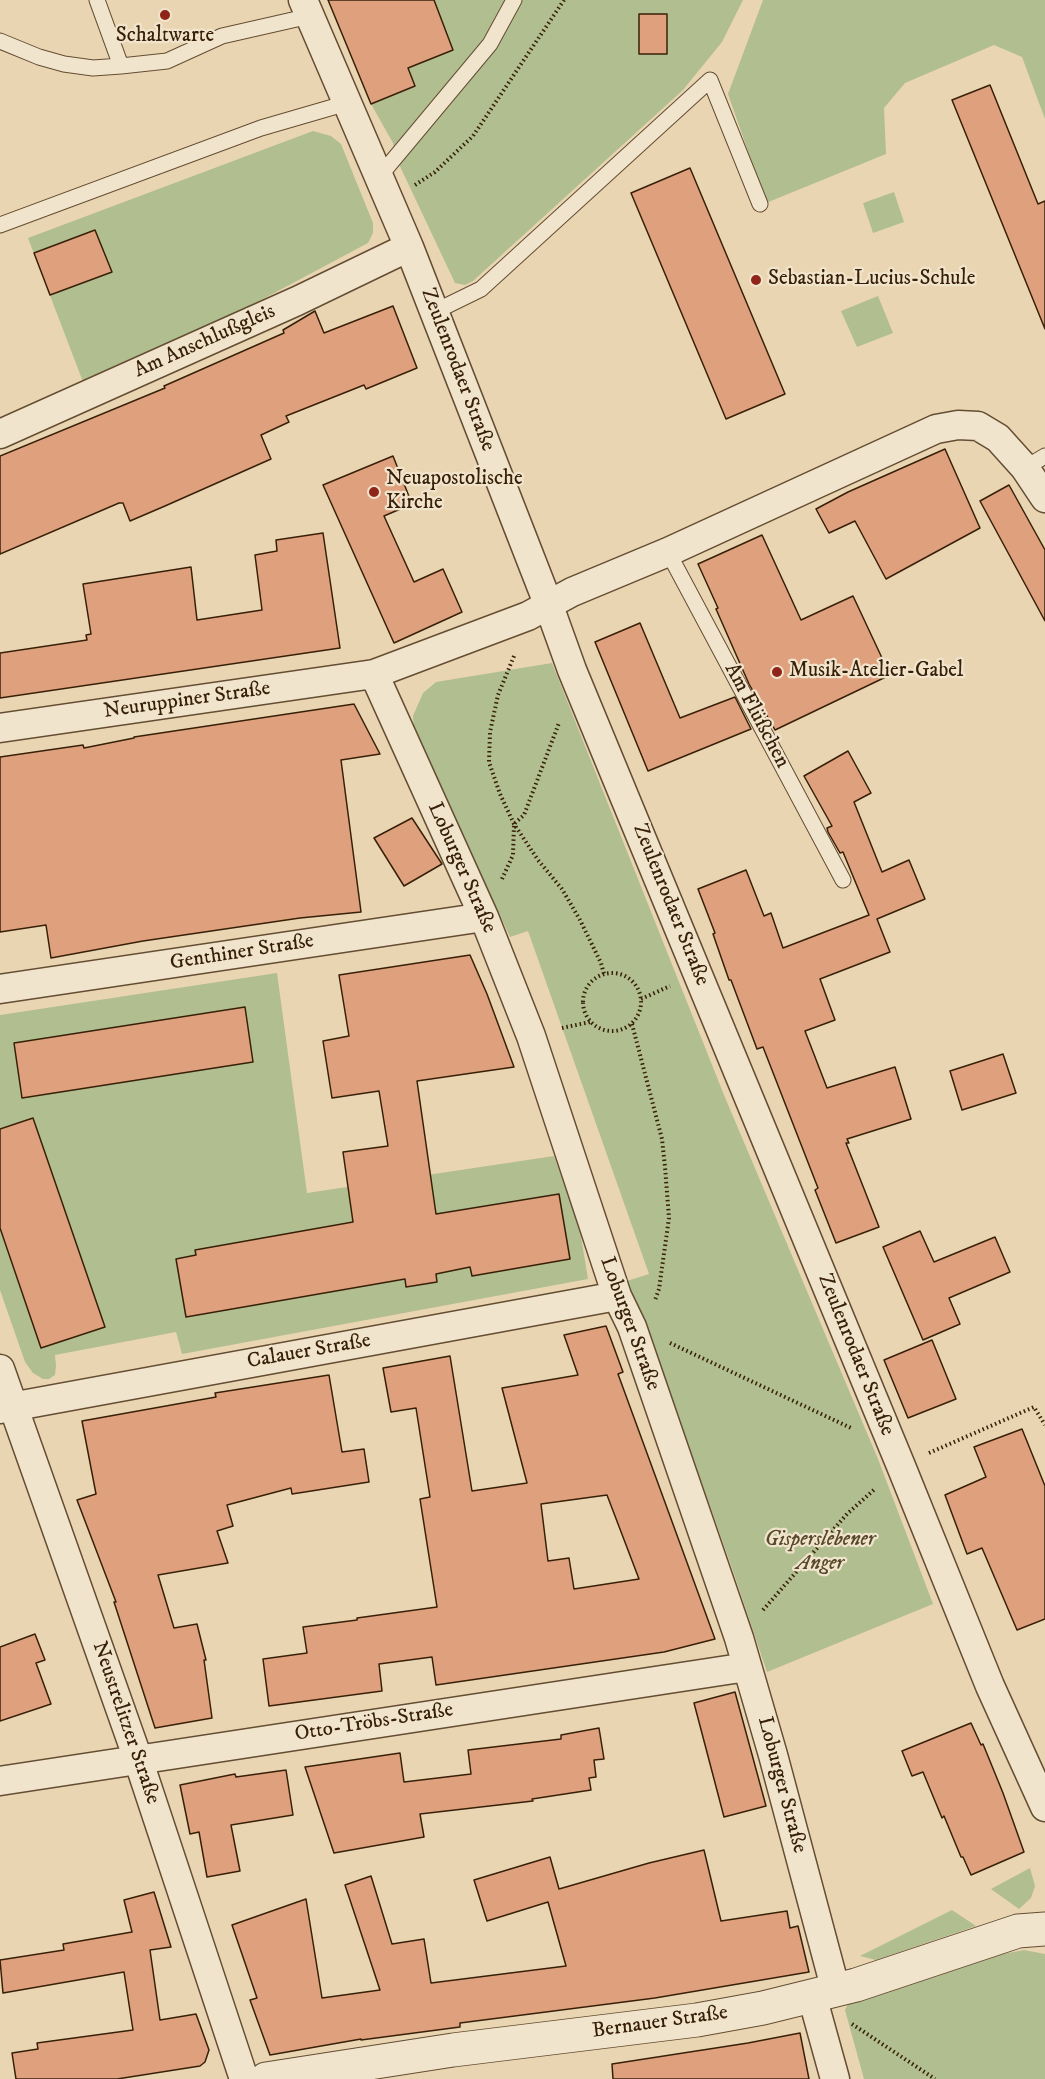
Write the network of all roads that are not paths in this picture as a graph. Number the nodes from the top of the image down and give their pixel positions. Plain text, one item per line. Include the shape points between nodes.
1 (97, 0) edge
2 (514, 0) edge
3 (307, 8) edge
4 (0, 41) edge
5 (121, 66) junction
6 (347, 103) junction
7 (384, 189) junction
8 (760, 204) dead end
9 (0, 225) edge
10 (409, 247) junction
11 (434, 312) junction
12 (0, 434) edge
13 (1035, 462) edge
14 (1045, 498) edge
15 (668, 552) junction
16 (539, 611) junction
17 (374, 674) junction
18 (0, 728) edge
19 (843, 880) dead end
20 (484, 916) junction
21 (0, 989) edge
22 (617, 1296) junction
23 (0, 1369) edge
24 (6, 1408) edge
25 (747, 1667) junction
26 (138, 1759) junction
27 (0, 1781) edge
28 (1045, 1807) edge
29 (1045, 1929) edge
30 (824, 1994) junction
31 (244, 2079) edge
32 (266, 2079) edge
33 (835, 2079) edge

1 - 5 lane
2 - 7 lane via 490,44
3 - 5 lane via 222,36 167,61
3 - 6 street, Zeulenrodaer Straße
4 - 5 lane via 64,64
6 - 7 street, Zeulenrodaer Straße
6 - 9 lane via 261,128
7 - 10 street, Zeulenrodaer Straße
8 - 11 lane via 710,80 481,289
10 - 11 street, Zeulenrodaer Straße
10 - 12 street, Am Anschlußgleis
11 - 16 street, Zeulenrodaer Straße
13 - 14 street
13 - 15 street via 978,426 936,429
15 - 16 street via 572,592
15 - 19 lane, Am Flüßchen
16 - 17 street
16 - 28 street, Zeulenrodaer Straße via 572,670 990,1686
17 - 18 street, Neuruppiner Straße
17 - 20 street, Loburger Straße
20 - 21 street, Genthiner Straße
20 - 22 street, Loburger Straße via 531,1036
22 - 24 street, Calauer Straße
22 - 25 street, Loburger Straße via 644,1323
23 - 24 street, Neustrelitzer Straße
24 - 26 street, Neustrelitzer Straße
25 - 26 street, Otto-Tröbs-Straße
25 - 30 street, Loburger Straße via 773,1755
26 - 27 street, Otto-Tröbs-Straße
26 - 31 street, Neustrelitzer Straße
29 - 30 street, Bernauer Straße via 1018,1931
30 - 32 street, Bernauer Straße via 697,2020
30 - 33 street, Loburger Straße

